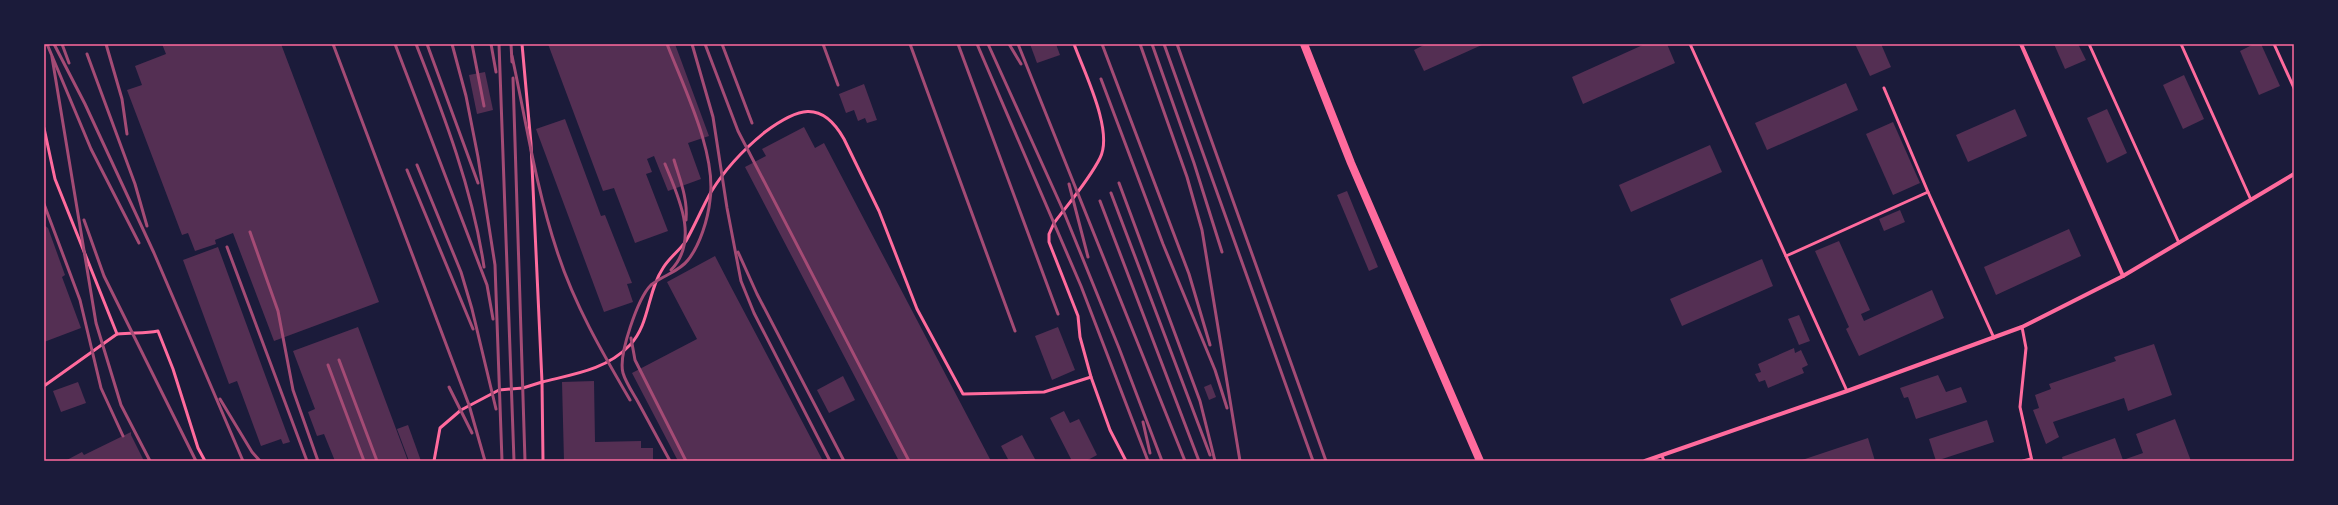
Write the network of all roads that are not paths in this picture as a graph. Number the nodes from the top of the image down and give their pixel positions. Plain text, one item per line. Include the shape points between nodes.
1 (522, 44) edge
2 (1074, 44) edge
3 (1304, 44) edge
4 (1690, 44) edge
5 (2021, 44) edge
6 (2089, 44) edge
7 (2181, 44) edge
8 (2274, 44) edge
9 (1884, 88) dead end
10 (2294, 88) edge
11 (44, 128) edge
12 (2294, 174) edge
13 (1928, 192) junction
14 (2251, 200) junction
15 (2179, 243) junction
16 (1786, 256) junction
17 (2123, 276) junction
18 (2022, 327) junction
19 (117, 334) junction
20 (1994, 338) junction
21 (1091, 377) junction
22 (542, 382) junction
23 (44, 386) edge
24 (1847, 391) junction
25 (1662, 456) junction
26 (2032, 460) edge
27 (205, 461) edge
28 (434, 461) edge
29 (543, 461) edge
30 (1126, 461) edge
31 (1480, 461) edge
32 (1645, 461) edge
33 (1664, 461) edge
34 (2023, 461) edge

1 - 22 lane via 531,144
2 - 21 lane via 1104,126 1105,143 1100,158 1054,223 1049,242 1078,316 1080,337
3 - 31 main road via 1357,177
4 - 16 lane
5 - 17 street
6 - 15 lane
7 - 14 lane
8 - 10 lane
9 - 13 lane
11 - 19 lane via 55,179
12 - 14 street
13 - 16 lane
13 - 20 lane
14 - 15 street
15 - 17 street
16 - 24 lane
17 - 18 street
18 - 20 street
18 - 26 lane via 2026,348 2020,407
19 - 23 lane
19 - 27 lane via 158,331 198,448
20 - 24 street
21 - 22 lane via 1044,392 963,394 917,309 878,211 844,139 829,118 808,111 796,112 784,118 746,147 722,176 685,241 663,268 656,282 646,317 631,344 598,368
21 - 30 lane via 1110,430
22 - 28 lane via 523,388 500,390 461,410 440,428
22 - 29 lane
24 - 25 street
25 - 32 street
25 - 33 lane
26 - 34 lane

